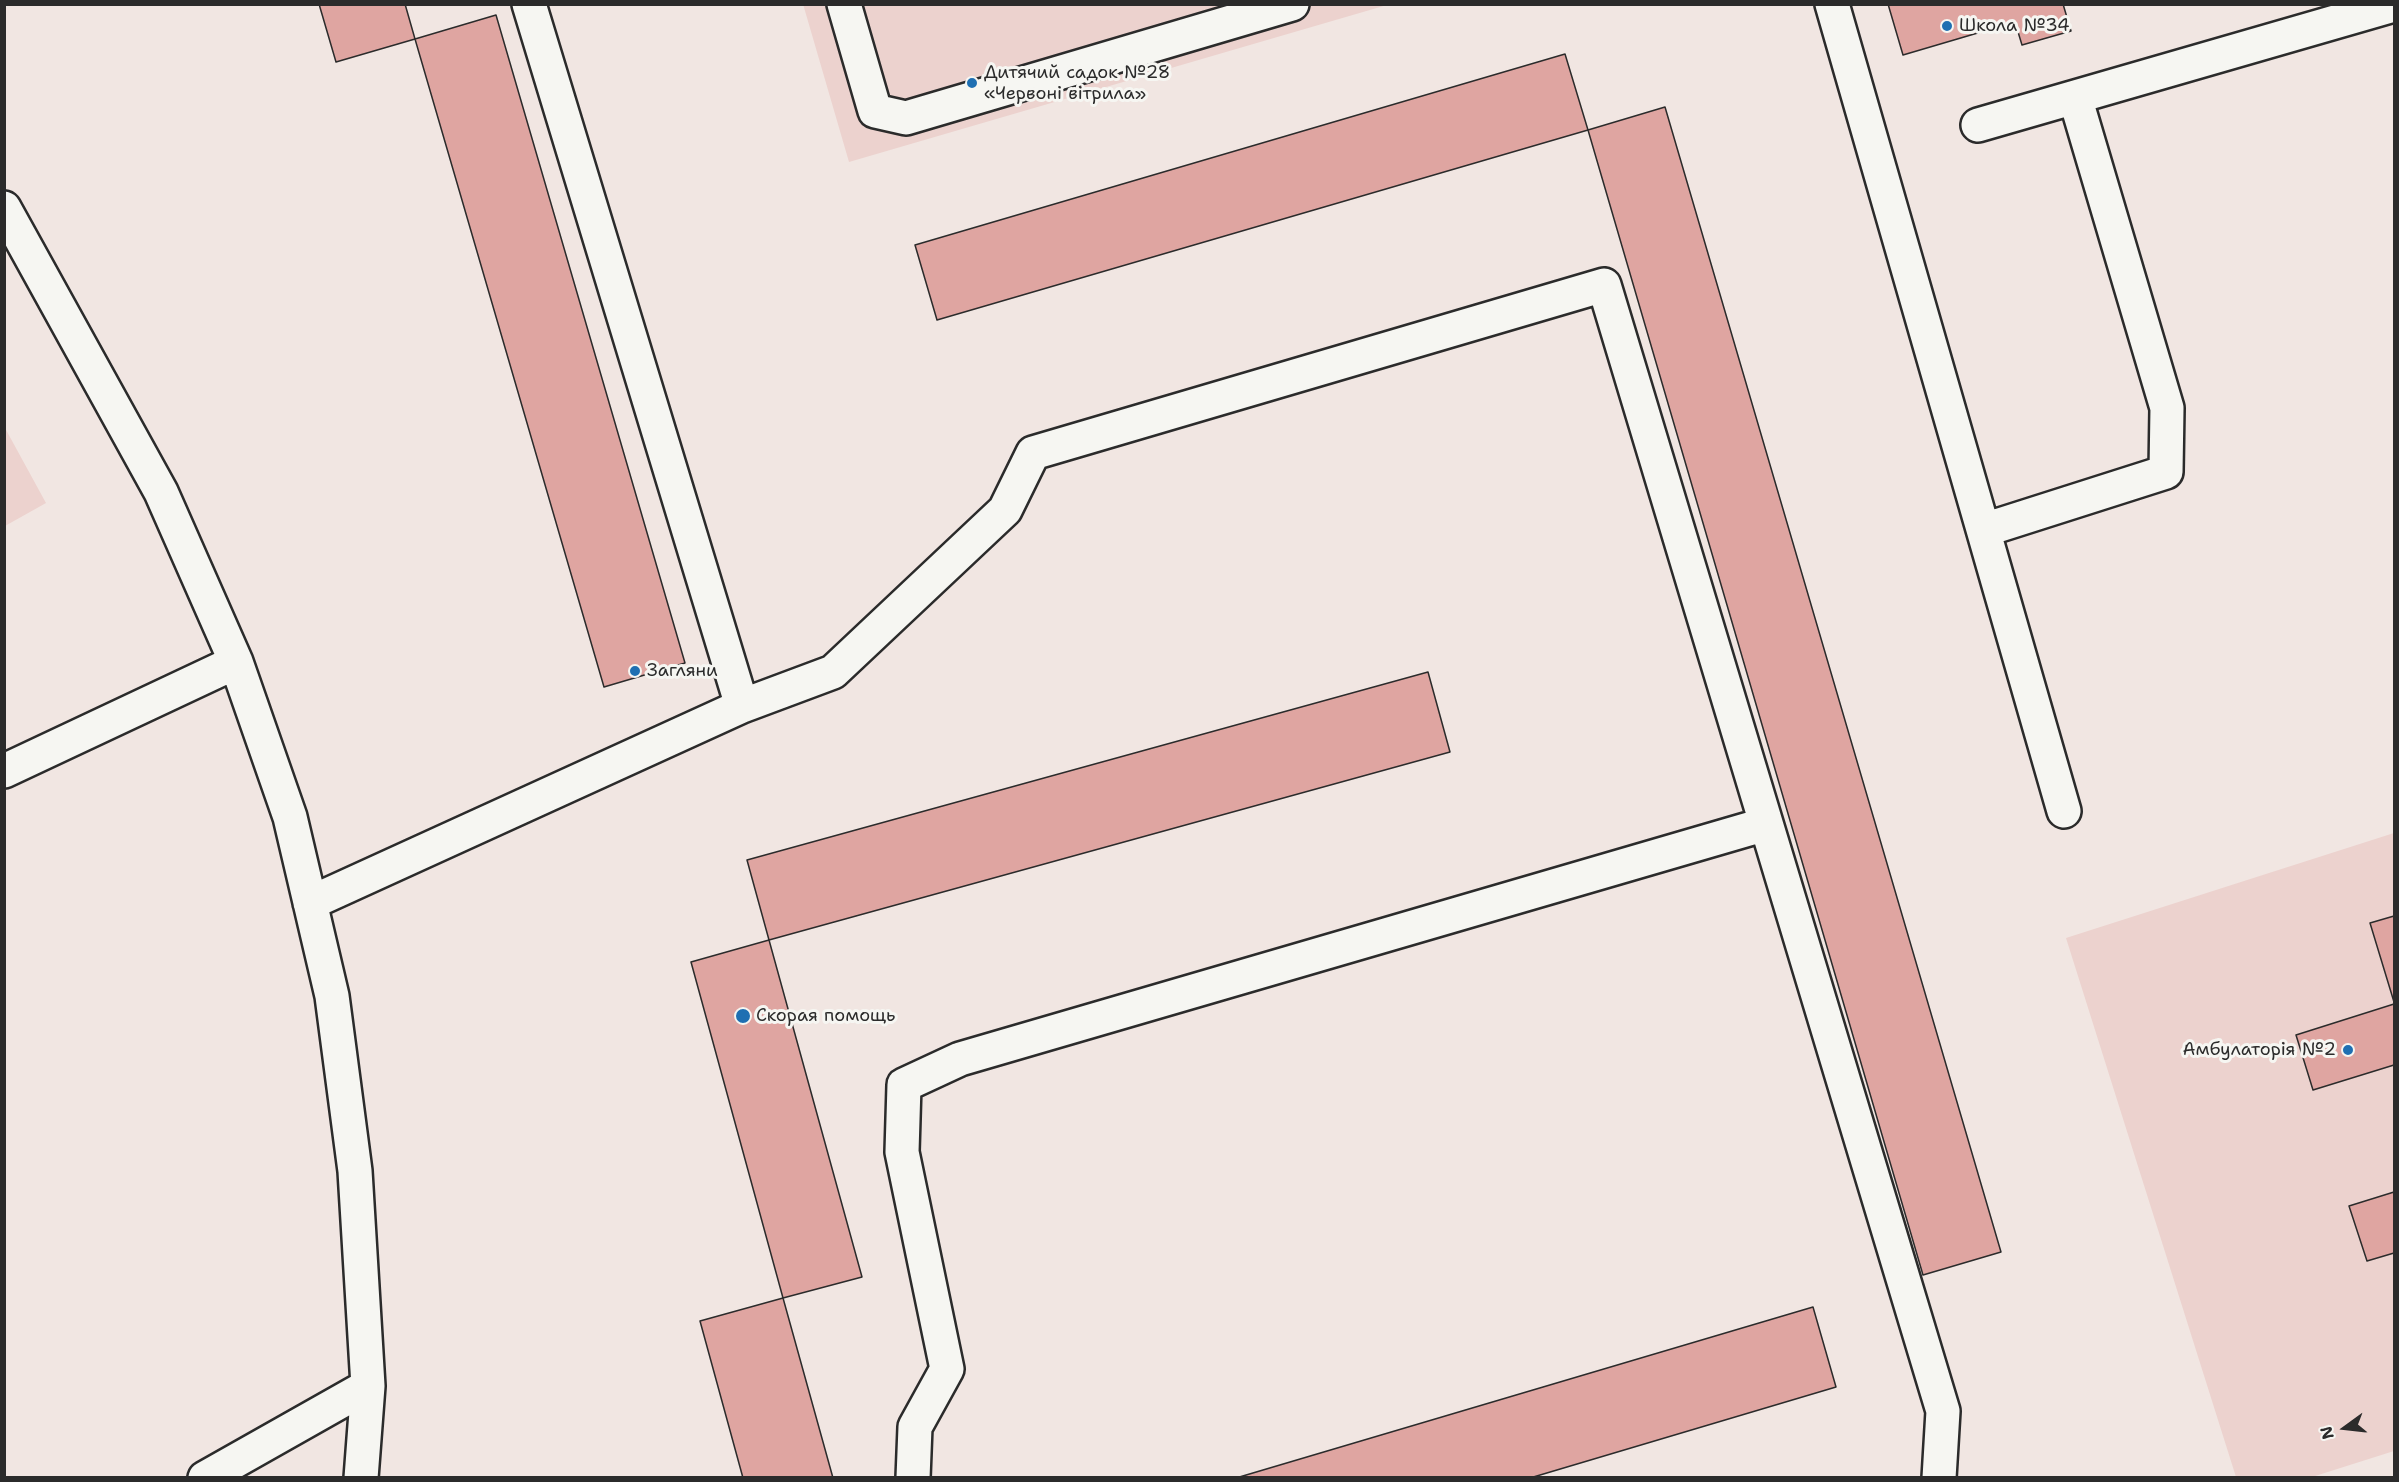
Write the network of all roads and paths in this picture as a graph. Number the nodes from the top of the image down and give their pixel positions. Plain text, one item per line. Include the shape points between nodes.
1 (529, 4) edge
2 (844, 4) edge
3 (1292, 4) edge
4 (1832, 4) edge
5 (2394, 5) edge
6 (2075, 97) junction
7 (1978, 125) dead end
8 (4, 208) edge
9 (1984, 530) junction
10 (236, 662) junction
11 (742, 706) junction
12 (4, 771) edge
13 (2064, 811) dead end
14 (1766, 824) junction
15 (310, 903) junction
16 (368, 1386) junction
17 (205, 1478) edge
18 (361, 1478) edge
19 (914, 1478) edge
20 (1939, 1478) edge

1 - 11 street
2 - 3 street via 875,111 906,118
4 - 9 street
5 - 6 street
6 - 7 street
6 - 9 street via 2167,408 2166,472
8 - 10 street via 160,492
9 - 13 street
10 - 12 street
10 - 15 street via 290,817
11 - 14 street via 833,672 1005,510 1033,453 1604,285
11 - 15 street
14 - 19 street via 960,1059 904,1085 902,1152 947,1369 915,1427
14 - 20 street via 1943,1411
15 - 16 street via 332,996 356,1171
16 - 17 street
16 - 18 street

